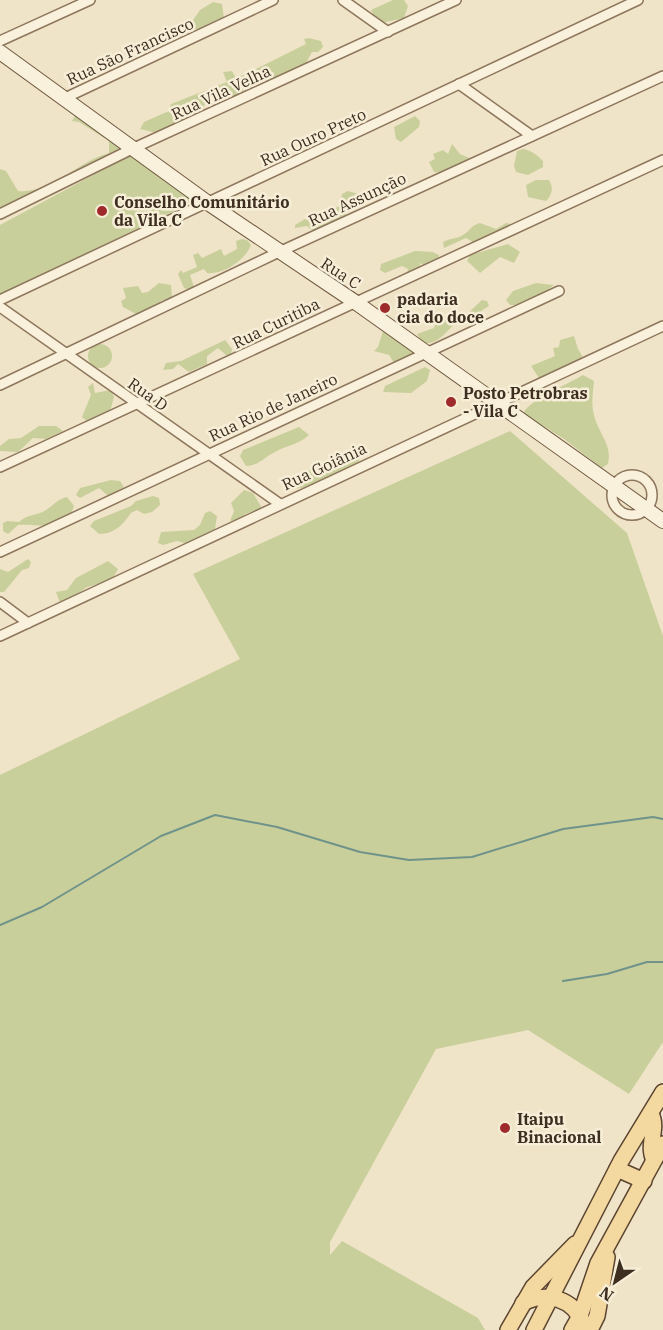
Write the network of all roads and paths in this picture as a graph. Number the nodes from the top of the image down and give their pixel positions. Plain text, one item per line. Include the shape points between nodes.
1 (90, 0) edge
2 (273, 0) edge
3 (343, 0) edge
4 (456, 0) edge
5 (638, 0) edge
6 (388, 32) junction
7 (0, 41) edge
8 (0, 52) edge
9 (663, 76) edge
10 (459, 84) junction
11 (65, 99) junction
12 (532, 136) junction
13 (134, 148) junction
14 (663, 160) edge
15 (208, 203) junction
16 (0, 214) edge
17 (279, 252) junction
18 (559, 291) dead end
19 (0, 300) edge
20 (355, 302) junction
21 (0, 306) edge
22 (663, 326) edge
23 (424, 353) junction
24 (66, 354) junction
25 (0, 385) edge
26 (497, 402) junction
27 (138, 406) junction
28 (208, 454) junction
29 (0, 467) edge
30 (615, 485) junction
31 (280, 504) junction
32 (647, 510) junction
33 (663, 521) edge
34 (0, 552) edge
35 (0, 602) edge
36 (28, 623) junction
37 (0, 636) edge
38 (663, 1092) edge
39 (651, 1114) junction
40 (663, 1144) edge
41 (654, 1160) junction
42 (617, 1169) junction
43 (644, 1181) junction
44 (585, 1233) junction
45 (609, 1245) junction
46 (553, 1297) junction
47 (523, 1304) junction
48 (581, 1323) edge
49 (508, 1330) edge
50 (534, 1330) edge
51 (572, 1330) edge
52 (590, 1330) edge

1 - 7 street
2 - 11 street, Rua São Francisco
3 - 6 street
4 - 6 street, Rua Vila Velha
5 - 10 street, Rua Ouro Preto
6 - 13 street, Rua Vila Velha
8 - 11 street, Rua C
9 - 12 street, Rua Assunção
10 - 12 street
10 - 15 street, Rua Ouro Preto
11 - 13 street, Rua C
12 - 17 street, Rua Assunção
13 - 15 street, Rua C
13 - 16 street, Rua Vila Velha
14 - 20 street, Rua Curitiba
15 - 17 street, Rua C
15 - 19 street, Rua Ouro Preto
17 - 20 street, Rua C
17 - 24 street, Rua Assunção
18 - 23 street, Rua Rio de Janeiro
20 - 23 street, Rua C
20 - 27 street, Rua Curitiba
21 - 24 street, Rua D
22 - 26 street, Rua Goiânia
23 - 26 street, Rua C
23 - 28 street, Rua Rio de Janeiro
24 - 25 street, Rua Assunção
24 - 27 street, Rua D
26 - 30 street, Rua C
26 - 31 street, Rua Goiânia
27 - 28 street, Rua D
27 - 29 street, Rua Curitiba
28 - 31 street, Rua D
28 - 34 street, Rua Rio de Janeiro
30 - 32 street, Rua C
30 - 32 street via 630,475 644,479 653,495
31 - 36 street, Rua Goiânia
32 - 33 street, Rua C
35 - 36 street
36 - 37 street, Rua Goiânia
38 - 39 main road
39 - 41 main road
39 - 42 main road
40 - 41 main road
41 - 43 main road
42 - 43 main road
42 - 44 main road
43 - 45 main road
44 - 46 main road
44 - 47 main road via 542,1276
45 - 48 main road via 591,1278
45 - 52 main road via 597,1316
46 - 47 main road via 540,1296
46 - 48 main road
46 - 50 main road
47 - 49 main road
48 - 51 main road

